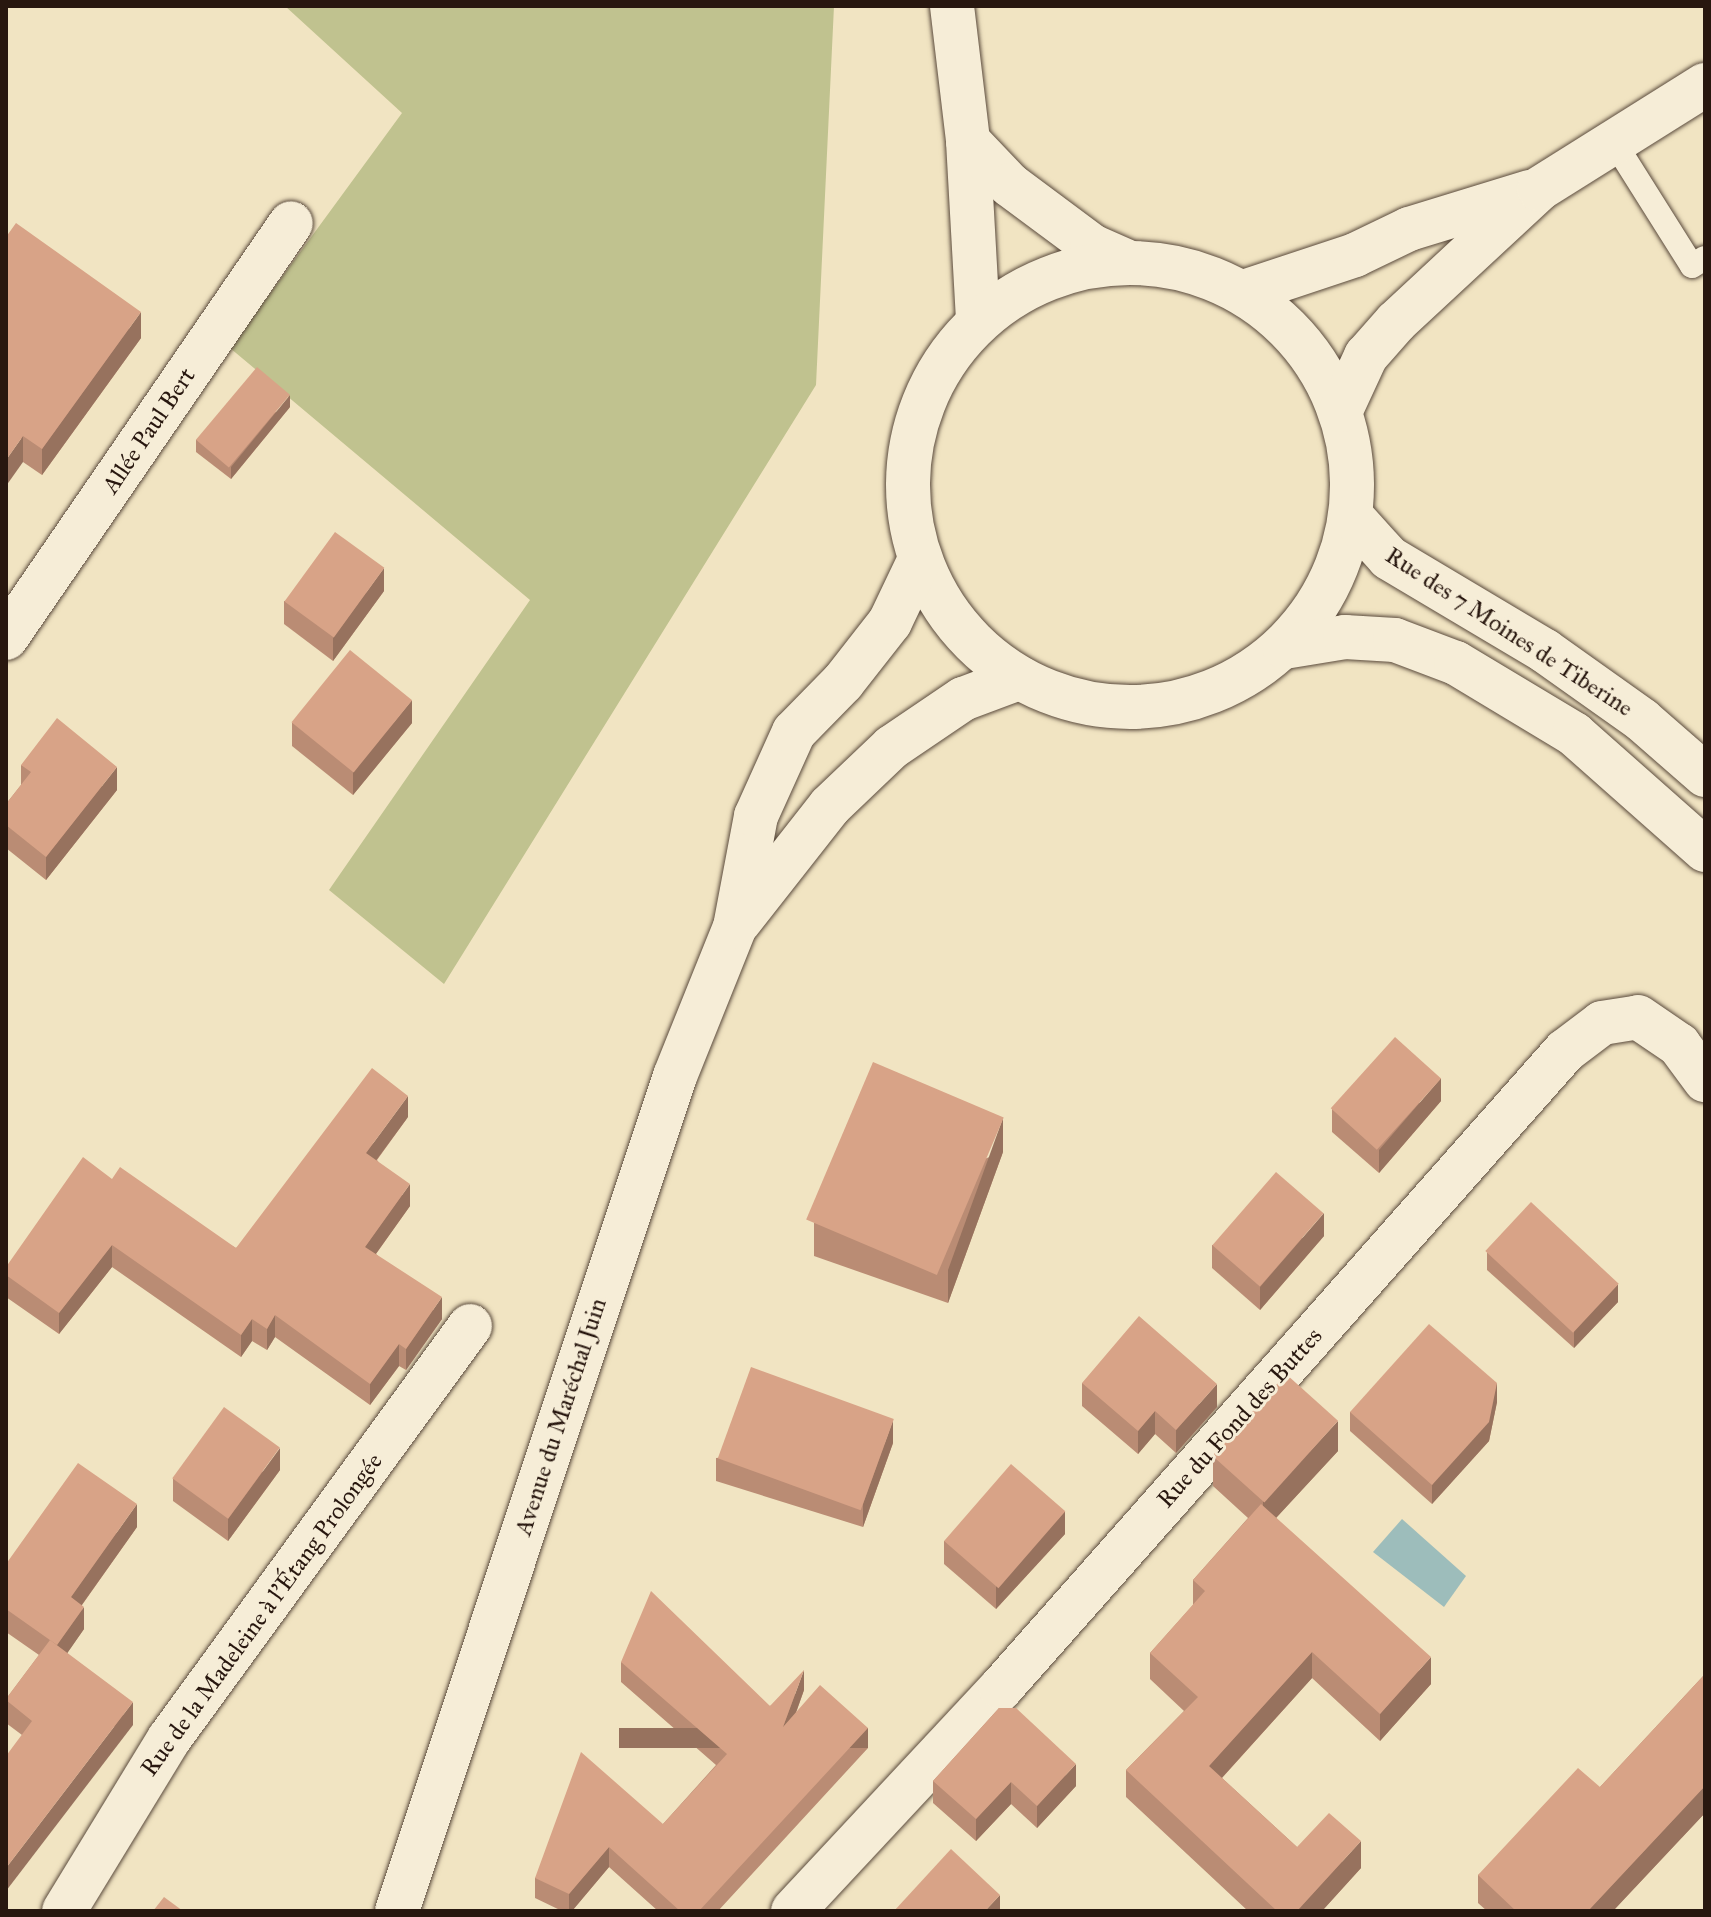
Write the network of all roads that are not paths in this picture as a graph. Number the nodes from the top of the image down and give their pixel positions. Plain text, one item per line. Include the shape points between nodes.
1 (952, 6) edge
2 (1705, 85) edge
3 (968, 141) junction
4 (1614, 142) junction
5 (1539, 189) junction
6 (291, 223) dead end
7 (1705, 258) edge
8 (1125, 261) junction
9 (1244, 292) junction
10 (978, 321) junction
11 (1341, 410) junction
12 (1352, 517) junction
13 (919, 561) junction
14 (6, 638) edge
15 (1284, 647) junction
16 (1019, 678) junction
17 (1705, 775) edge
18 (1705, 850) edge
19 (735, 927) junction
20 (1705, 1080) edge
21 (470, 1326) dead end
22 (64, 1911) edge
23 (397, 1911) edge
24 (793, 1911) edge

1 - 3 main road
2 - 4 main road
3 - 8 main road via 1010,185 1092,246
3 - 10 main road
4 - 5 main road
4 - 7 lane via 1692,266
5 - 9 main road via 1409,229 1355,255
5 - 11 main road via 1396,322 1366,356
6 - 14 main road, Allée Paul Bert
8 - 9 main road via 1187,269
8 - 10 main road via 1072,270 1021,290
9 - 11 main road via 1303,343
10 - 13 main road via 937,372 912,432 906,496
11 - 12 main road via 1353,463
12 - 15 main road via 1330,588
12 - 17 main road, Rue des 7 Moines de Tiberine via 1389,558 1545,651 1642,720
13 - 16 main road via 943,607 976,647
13 - 19 main road, Avenue du Maréchal Juin via 890,622 843,682 794,732 756,816
15 - 16 main road via 1226,687 1157,706 1085,704
15 - 18 main road, Rue des 7 Moines de Tiberine via 1345,637 1395,640 1456,663 1574,734
16 - 19 main road, Avenue du Maréchal Juin via 963,699 892,747 830,806
19 - 23 main road, Avenue du Maréchal Juin via 675,1076
20 - 24 main road, Rue du Fond des Buttes via 1679,1045 1638,1017 1602,1023 1565,1051 1001,1688
21 - 22 main road, Rue de la Madeleine à l'Étang Prolongée via 169,1739

